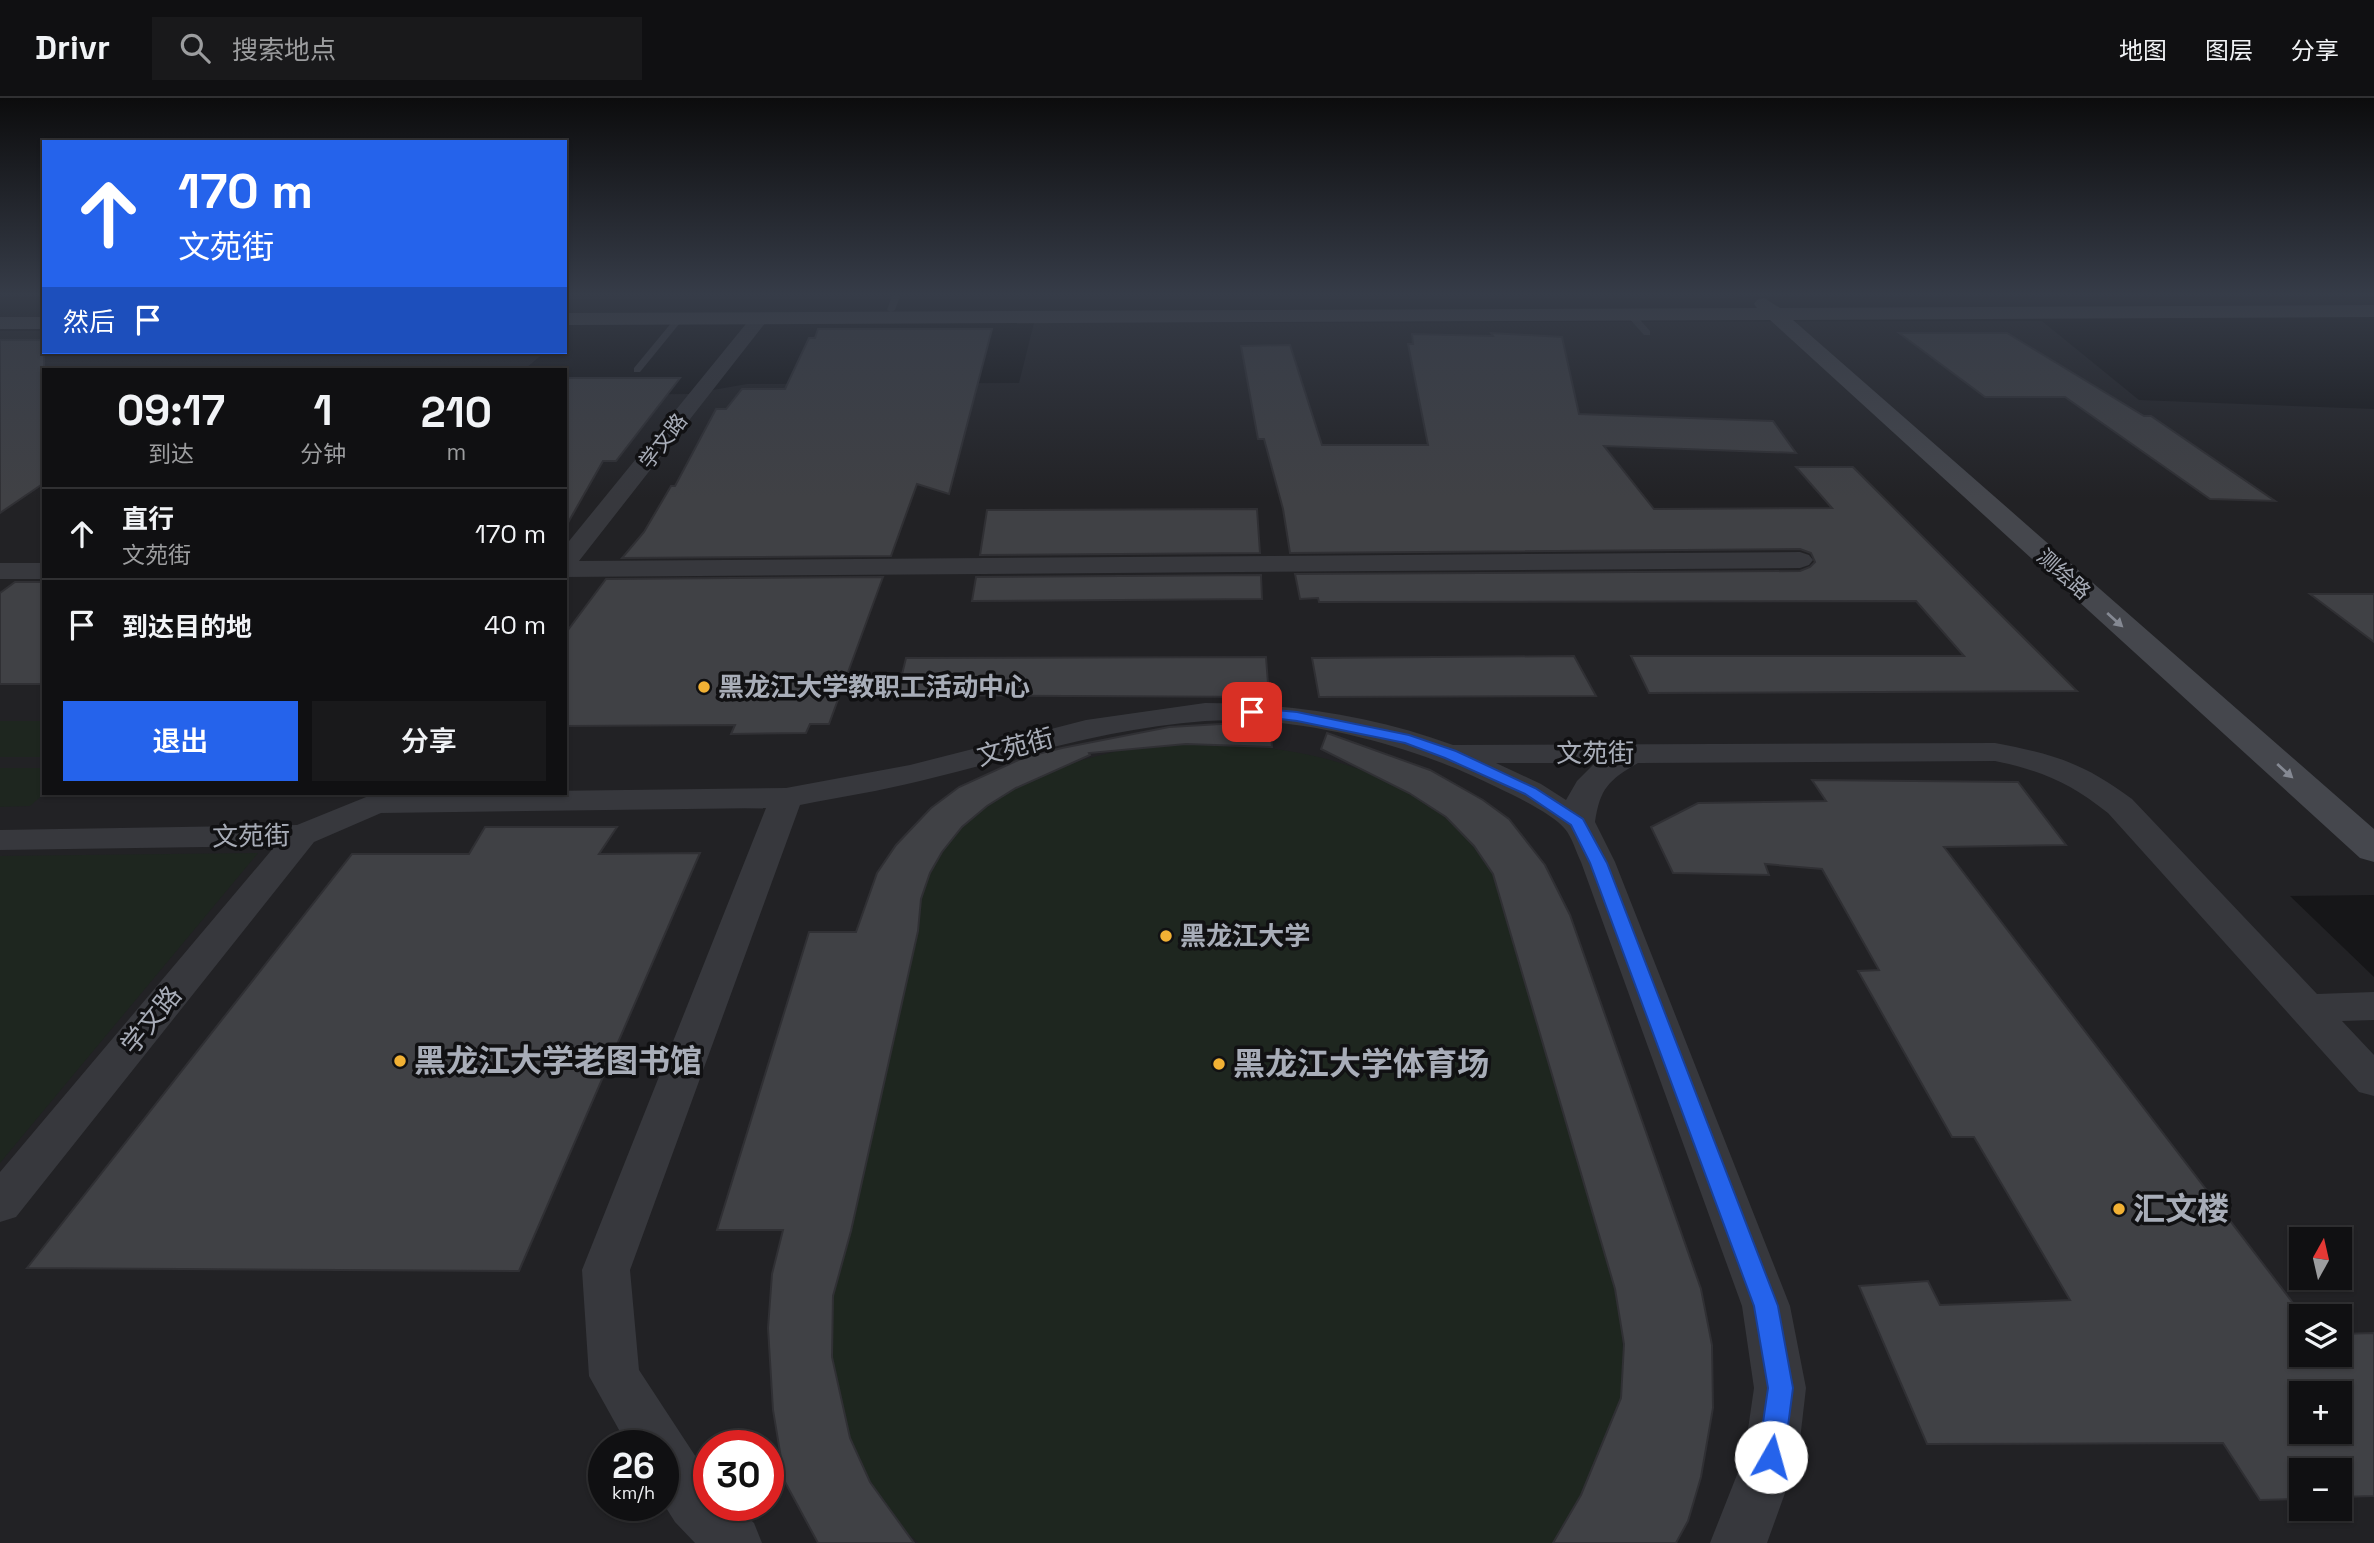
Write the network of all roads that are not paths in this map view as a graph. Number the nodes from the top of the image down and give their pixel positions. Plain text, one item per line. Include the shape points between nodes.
1 (642, 363) edge
2 (723, 363) edge
3 (1839, 363) edge
4 (1844, 363) edge
5 (637, 370) dead end
6 (567, 560) edge
7 (1800, 560) dead end
8 (567, 569) edge
9 (0, 571) edge
10 (42, 571) edge
11 (1632, 753) junction
12 (1450, 754) junction
13 (380, 798) edge
14 (786, 799) junction
15 (2374, 814) edge
16 (1578, 822) junction
17 (302, 835) junction
18 (0, 840) edge
19 (2374, 850) edge
20 (2374, 1006) edge
21 (2308, 1007) junction
22 (2374, 1081) edge
23 (0, 1204) edge
24 (648, 1430) edge
25 (679, 1479) edge
26 (734, 1543) edge
27 (1738, 1543) edge

1 - 5 lane
2 - 6 street, 学文路
3 -> 19 main road, 测绘路
4 - 15 main road, 测绘路
7 - 8 street
9 - 10 street
11 - 12 street, 文苑街
11 - 16 street via 1590,782
11 - 21 street, 文苑街 via 1967,750 2034,760 2083,779 2120,806
12 - 14 street, 文苑街 via 1409,739 1297,717 1205,712 1086,729 911,774
12 - 16 street via 1530,791
13 - 14 street, 文苑街
13 - 17 street, 文苑街
14 - 24 street via 606,1270 614,1376
16 - 27 street via 1598,863 1766,1306 1780,1388 1771,1457
17 - 18 street, 文苑街
17 - 23 street, 学文路
20 - 21 street
21 - 22 street, 文苑街
25 - 26 street via 694,1503

